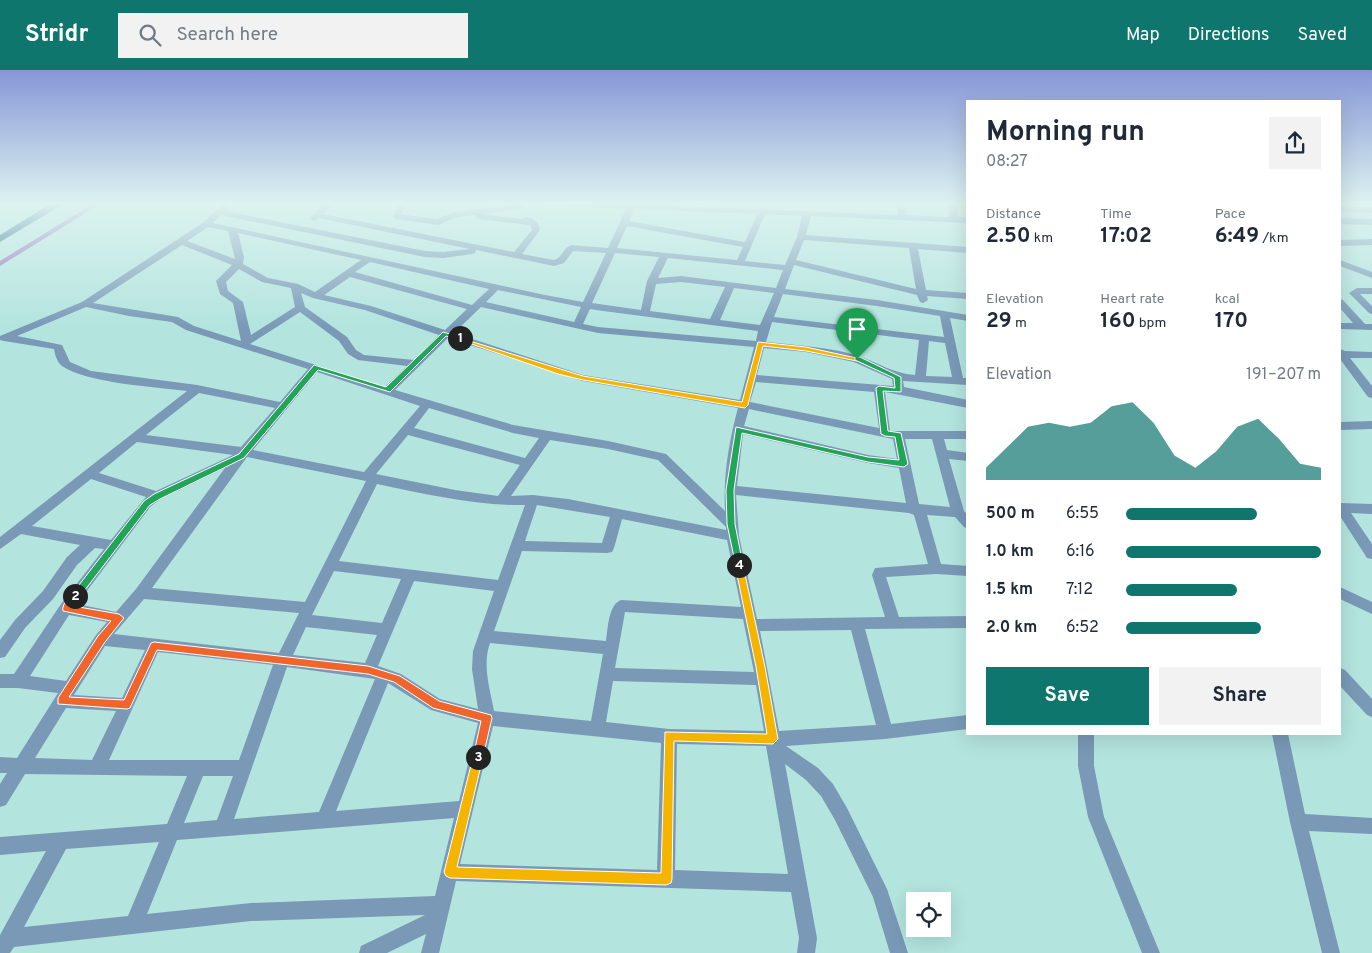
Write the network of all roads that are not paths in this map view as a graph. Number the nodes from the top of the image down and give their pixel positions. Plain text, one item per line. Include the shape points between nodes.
1 (175, 244) edge
2 (189, 244) edge
3 (237, 244) edge
4 (298, 244) edge
5 (379, 244) edge
6 (434, 244) edge
7 (459, 244) edge
8 (525, 244) edge
9 (614, 244) edge
10 (744, 244) edge
11 (798, 244) edge
12 (891, 244) edge
13 (748, 245) joint
14 (913, 246) junction
15 (482, 249) junction
16 (611, 250) junction
17 (966, 250) edge
18 (425, 254) junction
19 (665, 255) junction
20 (516, 256) junction
21 (367, 260) junction
22 (740, 263) junction
23 (1341, 263) edge
24 (238, 265) junction
25 (790, 265) junction
26 (347, 273) junction
27 (1372, 274) edge
28 (652, 281) junction
29 (731, 285) junction
30 (295, 286) junction
31 (496, 286) junction
32 (778, 291) junction
33 (1372, 291) edge
34 (922, 293) junction
35 (316, 296) junction
36 (966, 296) edge
37 (85, 304) junction
38 (476, 305) junction
39 (586, 305) junction
40 (300, 308) junction
41 (1344, 310) edge
42 (924, 311) junction
43 (1372, 312) edge
44 (645, 313) junction
45 (945, 316) junction
46 (966, 318) edge
47 (714, 322) junction
48 (766, 324) junction
49 (577, 326) junction
50 (1341, 326) edge
51 (1367, 327) edge
52 (445, 333) junction
53 (924, 338) junction
54 (2, 339) edge
55 (951, 341) junction
56 (245, 343) junction
57 (760, 344) junction
58 (1341, 353) edge
59 (1372, 355) edge
60 (414, 363) junction
61 (316, 367) junction
62 (897, 377) junction
63 (753, 378) junction
64 (920, 379) junction
65 (963, 382) edge
66 (879, 388) junction
67 (197, 389) junction
68 (388, 390) junction
69 (899, 390) junction
70 (1372, 394) edge
71 (427, 404) junction
72 (966, 404) edge
73 (745, 405) junction
74 (283, 406) junction
75 (1372, 424) edge
76 (1341, 426) edge
77 (738, 429) junction
78 (406, 430) junction
79 (885, 434) junction
80 (898, 435) junction
81 (937, 435) junction
82 (966, 435) edge
83 (548, 436) junction
84 (135, 438) junction
85 (243, 454) junction
86 (942, 454) junction
87 (966, 457) edge
88 (528, 463) junction
89 (904, 464) junction
90 (89, 474) junction
91 (370, 478) junction
92 (730, 490) junction
93 (157, 496) junction
94 (533, 500) junction
95 (501, 501) junction
96 (1341, 508) edge
97 (1341, 509) edge
98 (1372, 509) edge
99 (916, 510) junction
100 (617, 513) junction
101 (958, 513) junction
102 (966, 522) edge
103 (20, 528) junction
104 (732, 530) junction
105 (92, 542) junction
106 (0, 544) edge
107 (114, 546) junction
108 (517, 546) junction
109 (1372, 554) edge
110 (330, 565) junction
111 (936, 569) junction
112 (966, 571) edge
113 (410, 575) junction
114 (503, 586) junction
115 (141, 593) junction
116 (1341, 593) edge
117 (66, 608) junction
118 (1372, 608) edge
119 (306, 614) junction
120 (119, 618) junction
121 (750, 619) junction
122 (966, 622) edge
123 (894, 623) junction
124 (857, 624) junction
125 (386, 630) junction
126 (485, 636) junction
127 (102, 639) junction
128 (154, 646) junction
129 (612, 648) junction
130 (0, 652) edge
131 (282, 661) junction
132 (376, 672) junction
133 (607, 674) junction
134 (1341, 676) edge
135 (763, 679) junction
136 (0, 681) edge
137 (18, 682) junction
138 (65, 695) junction
139 (127, 704) junction
140 (1372, 710) edge
141 (487, 718) junction
142 (966, 722) edge
143 (597, 729) junction
144 (885, 732) junction
145 (1086, 735) edge
146 (1280, 735) edge
147 (669, 736) junction
148 (774, 743) junction
149 (0, 765) edge
150 (19, 766) junction
151 (199, 767) junction
152 (97, 768) junction
153 (244, 768) junction
154 (0, 799) edge
155 (466, 809) junction
156 (324, 820) junction
157 (1298, 822) junction
158 (1372, 826) edge
159 (223, 827) junction
160 (172, 831) junction
161 (61, 841) junction
162 (0, 846) edge
163 (450, 872) junction
164 (666, 879) junction
165 (798, 883) junction
166 (441, 911) junction
167 (133, 925) junction
168 (4, 946) edge
169 (368, 953) edge
170 (430, 953) edge
171 (806, 953) edge
172 (899, 953) edge
173 (1151, 953) edge
174 (1331, 953) edge

1 - 37 street
2 - 24 street
3 - 24 street via 240,254
4 - 21 street
5 - 18 street
6 - 18 street
7 - 15 street
8 - 20 street
9 - 16 street
10 - 13 street
11 - 25 street
12 - 14 street
13 - 22 street
14 - 17 street
14 - 34 street
15 - 18 street via 443,255
15 - 20 street
16 - 19 street
16 - 20 street via 571,248 558,262
16 - 39 street
19 - 22 street
19 - 28 street
21 - 26 street
21 - 31 street
22 - 25 street
23 - 27 street
24 - 30 street via 265,280
24 - 56 street via 221,281 223,292 238,302
25 - 32 street
25 - 34 street
26 - 35 street
26 - 38 street
28 - 29 street via 676,279
28 - 44 street
29 - 32 street
29 - 47 street
30 - 35 street
30 - 40 street
31 - 38 street
31 - 39 street
32 - 42 street via 877,302
32 - 48 street
33 - 43 street via 1354,293
34 - 36 street
34 - 42 street
35 - 52 street via 368,308
37 - 54 street
37 - 56 street via 175,319 190,328
38 - 49 street
38 - 52 street
39 - 44 street
39 - 49 street
40 - 56 street
40 - 60 street via 347,343 356,356
41 - 43 street
41 - 51 street
42 - 45 street
44 - 47 street
45 - 46 street
45 - 55 street
47 - 48 street
48 - 53 street
48 - 57 street
49 - 57 street
50 - 51 street
52 - 60 street
52 - 73 street via 609,384
53 - 55 street
53 - 64 street
54 - 67 street via 58,347 66,364 89,374
55 - 65 street
56 - 61 street
57 - 62 street via 857,359
57 - 63 street
58 - 59 street
58 - 70 street
60 - 68 street
61 - 68 street
61 - 74 street
62 - 64 street
62 - 69 street
63 - 66 street
63 - 73 street
64 - 65 street
66 - 69 street
66 - 79 street
67 - 74 street
67 - 84 street
68 - 71 street
69 - 72 street
71 - 78 street
71 - 83 street
73 - 77 street
73 - 79 street
74 - 85 street
75 - 76 street
77 - 89 street via 868,459
77 - 92 street
78 - 88 street
78 - 91 street
79 - 80 street
80 - 81 street
80 - 89 street
81 - 82 street
81 - 86 street
83 - 88 street
83 - 104 street via 662,457
84 - 85 street
84 - 90 street
85 - 91 street
85 - 93 street
85 - 115 street
86 - 87 street
86 - 101 street
88 - 95 street
89 - 99 street
90 - 93 street
90 - 103 street
91 - 95 street
91 - 110 street
92 - 99 street
92 - 104 street
93 - 107 street via 147,503
94 - 95 street
94 - 100 street
94 - 108 street
96 - 98 street
97 - 109 street
99 - 101 street
99 - 111 street
100 - 104 street
100 - 108 street via 607,548
101 - 102 street
103 - 105 street
103 - 106 street
104 - 121 street
105 - 107 street
105 - 130 street via 72,561
107 - 117 street
108 - 114 street
110 - 113 street
110 - 119 street
111 - 112 street
111 - 123 street via 880,572
113 - 114 street
113 - 125 street
114 - 126 street
115 - 119 street
115 - 120 street
116 - 118 street
117 - 120 street
117 - 137 street
119 - 125 street
119 - 131 street
120 - 127 street
121 - 124 street
121 - 129 street via 624,606 619,608
121 - 135 street
122 - 123 street
123 - 124 street
124 - 144 street
125 - 132 street
126 - 129 street
126 - 141 street via 479,669
127 - 128 street
127 - 138 street
128 - 131 street
128 - 139 street
129 - 133 street
131 - 132 street
131 - 153 street
132 - 141 street via 396,679 436,705
132 - 156 street
133 - 135 street
133 - 143 street
134 - 140 street
135 - 148 street
136 - 137 street
137 - 138 street
138 - 139 street
138 - 150 street
139 - 152 street
141 - 143 street
141 - 155 street
142 - 144 street
143 - 147 street
144 - 148 street
145 - 173 street via 1086,766 1096,817
146 - 157 street
147 - 148 street
147 - 164 street
148 - 165 street
148 - 172 street via 827,790 881,895
149 - 150 street
150 - 152 street
150 - 154 street
151 - 152 street
151 - 153 street
151 - 160 street
153 - 159 street
155 - 156 street
155 - 163 street
156 - 159 street
157 - 158 street
157 - 174 street
159 - 160 street
160 - 161 street
160 - 167 street
161 - 162 street
161 - 168 street
163 - 164 street
163 - 166 street
164 - 165 street
165 - 171 street via 808,938
166 - 167 street via 251,912
166 - 169 street
166 - 170 street
167 - 168 street

